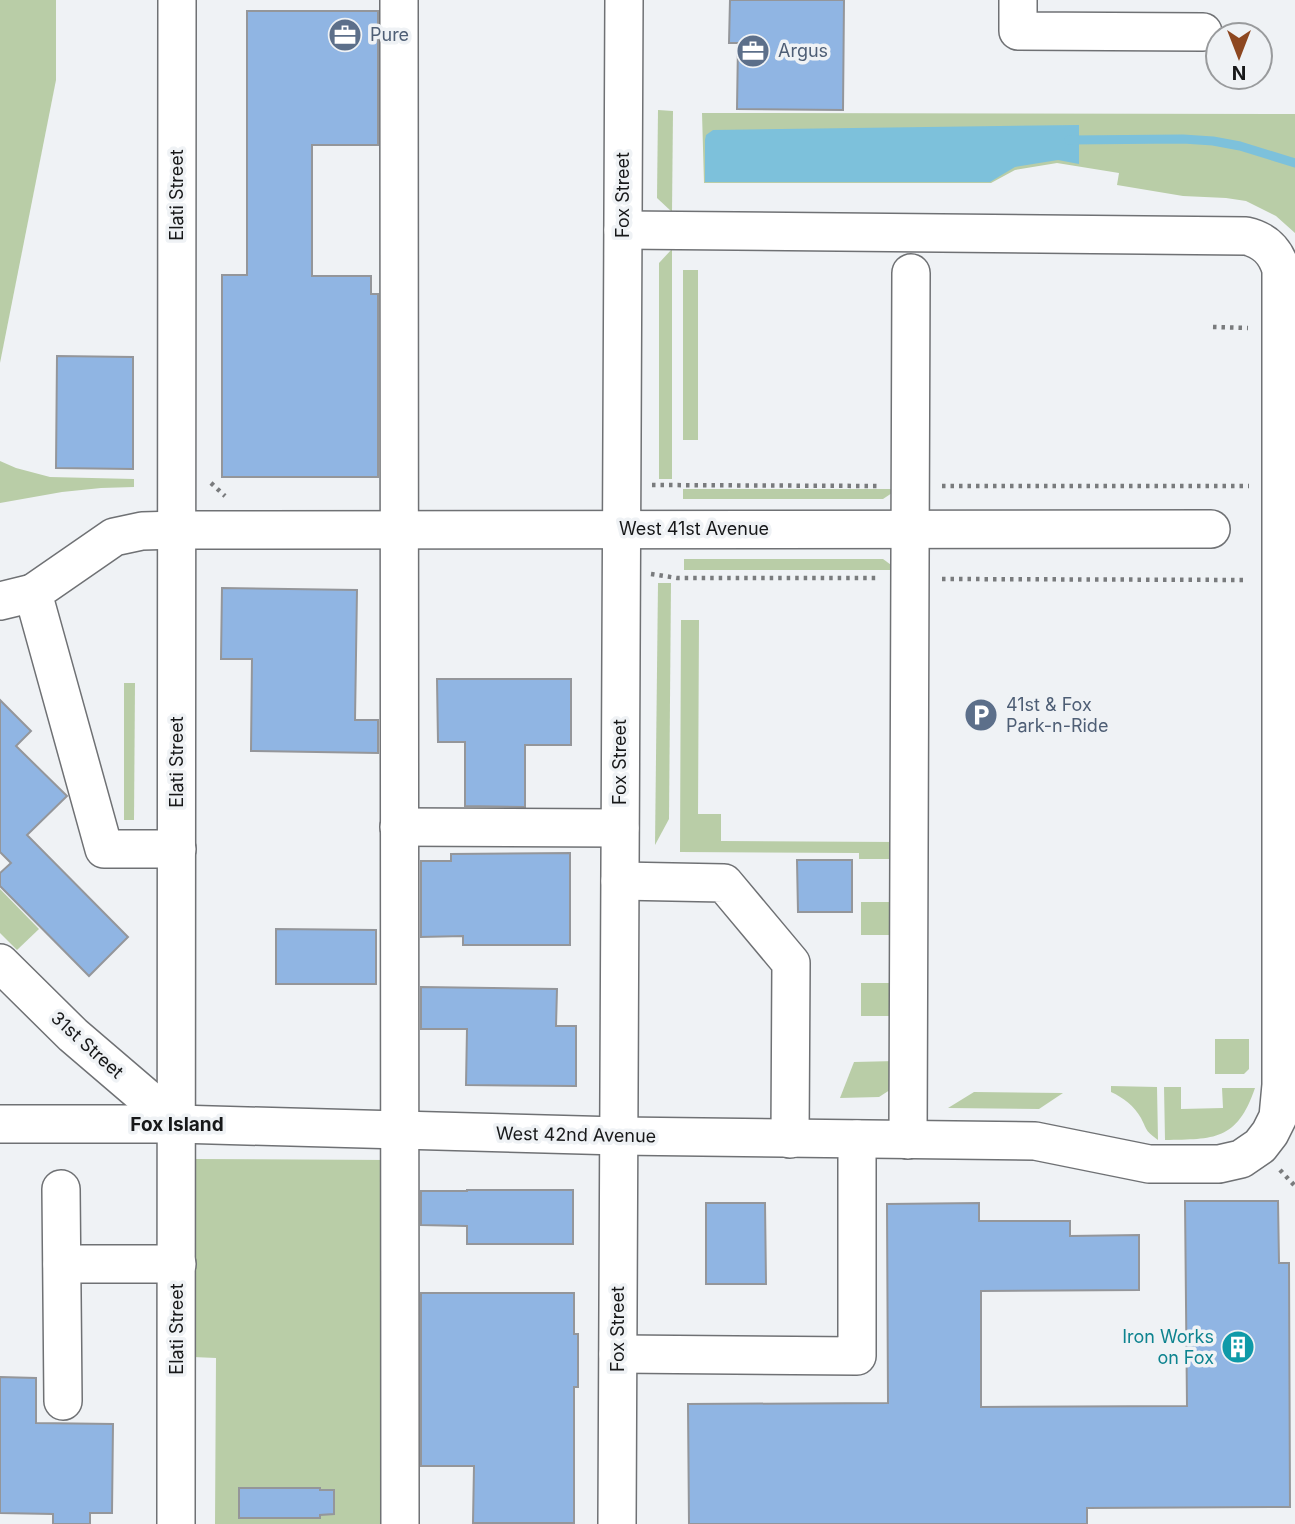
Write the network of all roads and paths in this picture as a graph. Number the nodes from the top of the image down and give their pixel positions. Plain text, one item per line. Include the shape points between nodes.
1 (177, 0) edge
2 (399, 0) edge
3 (624, 0) edge
4 (1018, 0) edge
5 (1203, 32) dead end
6 (623, 230) junction
7 (911, 273) dead end
8 (1213, 327) dead end
9 (1249, 328) dead end
10 (208, 481) dead end
11 (622, 485) junction
12 (911, 486) junction
13 (1282, 486) junction
14 (226, 498) dead end
15 (910, 529) junction
16 (1211, 529) dead end
17 (177, 530) junction
18 (399, 530) junction
19 (622, 530) junction
20 (677, 578) dead end
21 (910, 579) junction
22 (1282, 580) junction
23 (17, 597) edge
24 (399, 827) junction
25 (620, 828) junction
26 (177, 849) junction
27 (620, 881) junction
28 (0, 963) edge
29 (0, 1124) edge
30 (177, 1124) junction
31 (399, 1130) junction
32 (619, 1136) junction
33 (790, 1139) junction
34 (857, 1139) junction
35 (908, 1140) junction
36 (1274, 1164) dead end
37 (1295, 1186) edge
38 (61, 1189) dead end
39 (62, 1264) junction
40 (177, 1264) junction
41 (618, 1354) junction
42 (62, 1401) dead end
43 (176, 1524) edge
44 (400, 1524) edge
45 (617, 1524) edge

1 - 17 street, Elati Street
2 - 18 street
3 - 6 street, Fox Street
4 - 5 street via 1018,31
6 - 11 street, Fox Street
6 - 13 street, West 42nd Avenue via 1255,238 1275,253 1281,270
7 - 12 street
8 - 9 path
10 - 14 path
11 - 12 path
11 - 19 street, Fox Street
12 - 13 path
12 - 15 street
13 - 22 street, West 42nd Avenue
15 - 16 street, West 41st Avenue
15 - 19 street, West 41st Avenue
15 - 21 street
17 - 18 street, West 41st Avenue
17 - 23 street, West 41st Avenue via 114,537
17 - 26 street, Elati Street
18 - 19 street, West 41st Avenue
18 - 24 street
19 - 25 street, Fox Street
20 - 21 path
21 - 22 path
21 - 35 street
22 - 35 street, West 42nd Avenue via 1281,1085 1278,1117 1270,1133 1241,1159 1219,1164 1149,1164 1035,1141
23 - 26 street via 104,849
24 - 25 street
24 - 31 street
25 - 27 street, Fox Street
26 - 30 street, Elati Street
27 - 32 street, Fox Street
27 - 33 street via 724,883 791,964
28 - 30 street, 31st Street via 73,1035
29 - 30 street, West 42nd Avenue
30 - 31 street, West 42nd Avenue
30 - 40 street, Elati Street
31 - 32 street, West 42nd Avenue
31 - 44 street
32 - 33 street, West 42nd Avenue
32 - 41 street, Fox Street
33 - 34 street, West 42nd Avenue
34 - 35 street, West 42nd Avenue
34 - 41 street via 857,1356
36 - 37 path
38 - 39 street
39 - 40 street
39 - 42 street
40 - 43 street, Elati Street
41 - 45 street, Fox Street

